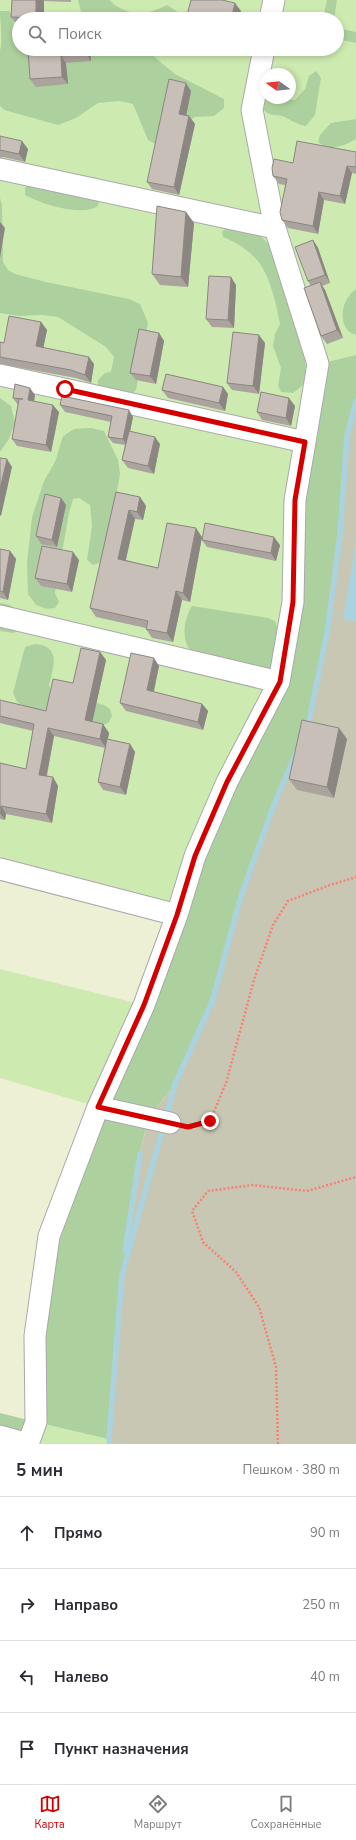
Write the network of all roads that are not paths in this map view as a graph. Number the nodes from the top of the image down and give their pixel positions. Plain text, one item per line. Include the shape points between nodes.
1 (274, 0) edge
2 (271, 12) edge
3 (263, 56) edge
4 (0, 169) edge
5 (275, 228) junction
6 (0, 375) edge
7 (305, 442) junction
8 (0, 616) edge
9 (280, 682) junction
10 (0, 869) edge
11 (177, 915) junction
12 (98, 1107) junction
13 (170, 1123) road end
14 (0, 1436) edge
15 (28, 1444) edge

1 - 2 lane
3 - 5 lane via 252,110
4 - 5 lane
5 - 7 lane via 318,364
6 - 7 lane
7 - 9 lane via 295,500 293,602
8 - 9 lane
9 - 11 lane via 227,782 195,856
10 - 11 lane
11 - 12 lane via 144,1005
12 - 13 lane
12 - 15 lane via 49,1236 35,1336 36,1422
14 - 15 lane

